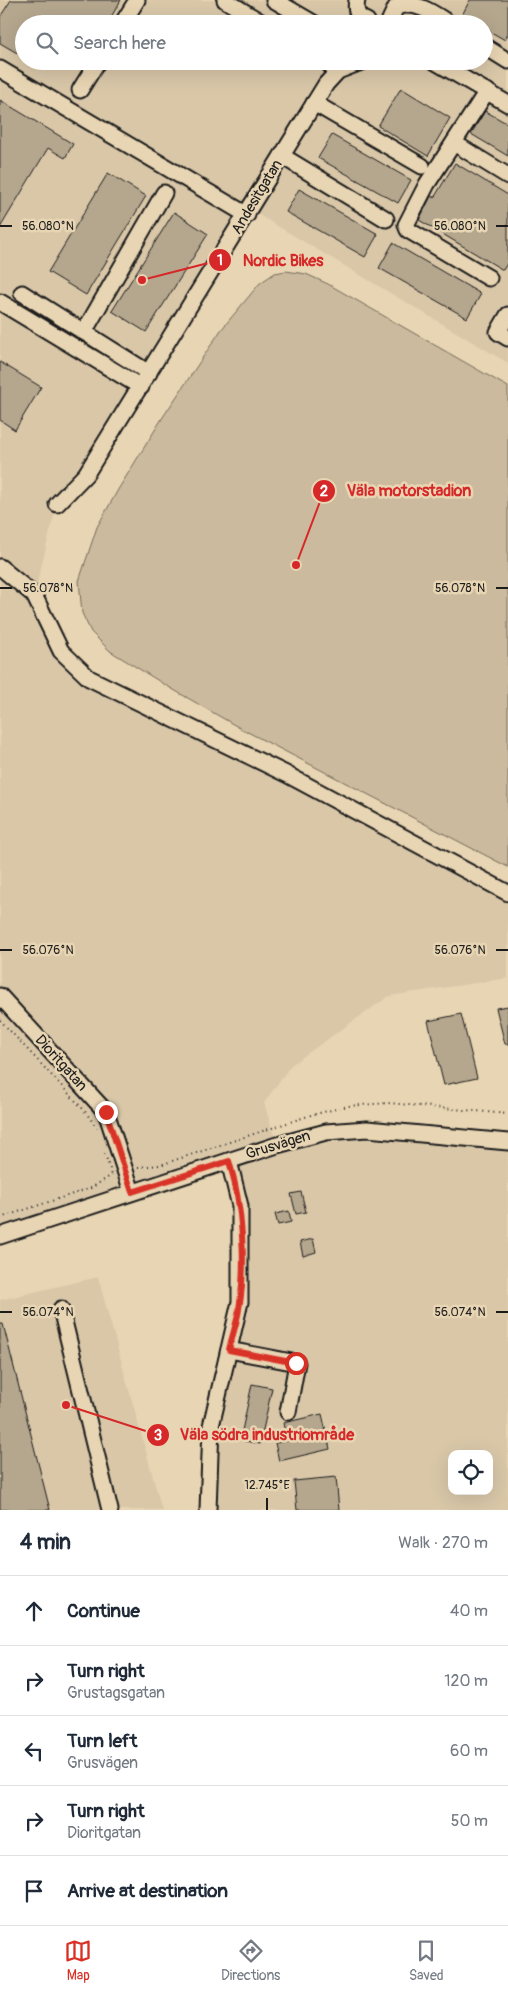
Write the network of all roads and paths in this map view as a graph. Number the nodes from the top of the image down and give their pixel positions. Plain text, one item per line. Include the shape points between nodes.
1 (137, 0) edge
2 (225, 0) edge
3 (274, 0) edge
4 (358, 0) edge
5 (366, 0) edge
6 (128, 15) edge
7 (249, 15) edge
8 (300, 15) edge
9 (359, 15) edge
10 (367, 15) edge
11 (392, 15) edge
12 (436, 15) edge
13 (493, 52) edge
14 (508, 61) edge
15 (0, 69) edge
16 (92, 70) edge
17 (449, 70) edge
18 (338, 71) edge
19 (80, 90) dead end
20 (487, 92) junction
21 (314, 103) junction
22 (508, 104) edge
23 (454, 143) junction
24 (282, 156) junction
25 (422, 166) dead end
26 (508, 176) edge
27 (164, 193) dead end
28 (247, 215) junction
29 (386, 219) dead end
30 (489, 278) dead end
31 (22, 293) dead end
32 (0, 302) edge
33 (508, 315) edge
34 (84, 332) junction
35 (508, 338) edge
36 (149, 372) junction
37 (141, 387) junction
38 (57, 504) dead end
39 (0, 566) edge
40 (508, 893) edge
41 (0, 996) edge
42 (0, 1020) edge
43 (99, 1135) dead end
44 (508, 1142) edge
45 (104, 1151) dead end
46 (229, 1161) junction
47 (112, 1175) dead end
48 (132, 1192) junction
49 (0, 1236) edge
50 (61, 1309) dead end
51 (229, 1350) junction
52 (288, 1412) dead end
53 (110, 1510) edge
54 (208, 1510) edge

1 - 6 street
2 - 7 street
3 - 8 street
4 - 9 street
5 - 10 street
11 - 12 street via 396,7 411,2
13 - 14 street
15 - 28 street
16 - 19 street
17 - 20 street
18 - 21 street, Andesitgatan
20 - 22 street
20 - 23 street
21 - 24 street, Andesitgatan
21 - 25 street
23 - 26 street
23 - 30 street via 427,184 406,225 408,230
24 - 28 street, Andesitgatan
24 - 29 street
27 - 34 street
28 - 36 street, Andesitgatan
31 - 34 street
32 - 37 street
33 - 35 street via 498,332
34 - 36 street
36 - 37 street, Andesitgatan
37 - 38 street, Andesitgatan via 86,474
39 - 40 street via 34,595 61,651 89,678 286,774
41 - 48 street, Dioritgatan via 106,1112
42 - 43 path via 84,1110
44 - 46 street, Grusvägen via 347,1129 306,1136
45 - 47 path
46 - 48 street, Grusvägen
46 - 51 street via 238,1194 241,1256 239,1310
48 - 49 street, Grusvägen
50 - 53 street
51 - 52 street via 296,1363
51 - 54 street via 212,1426

